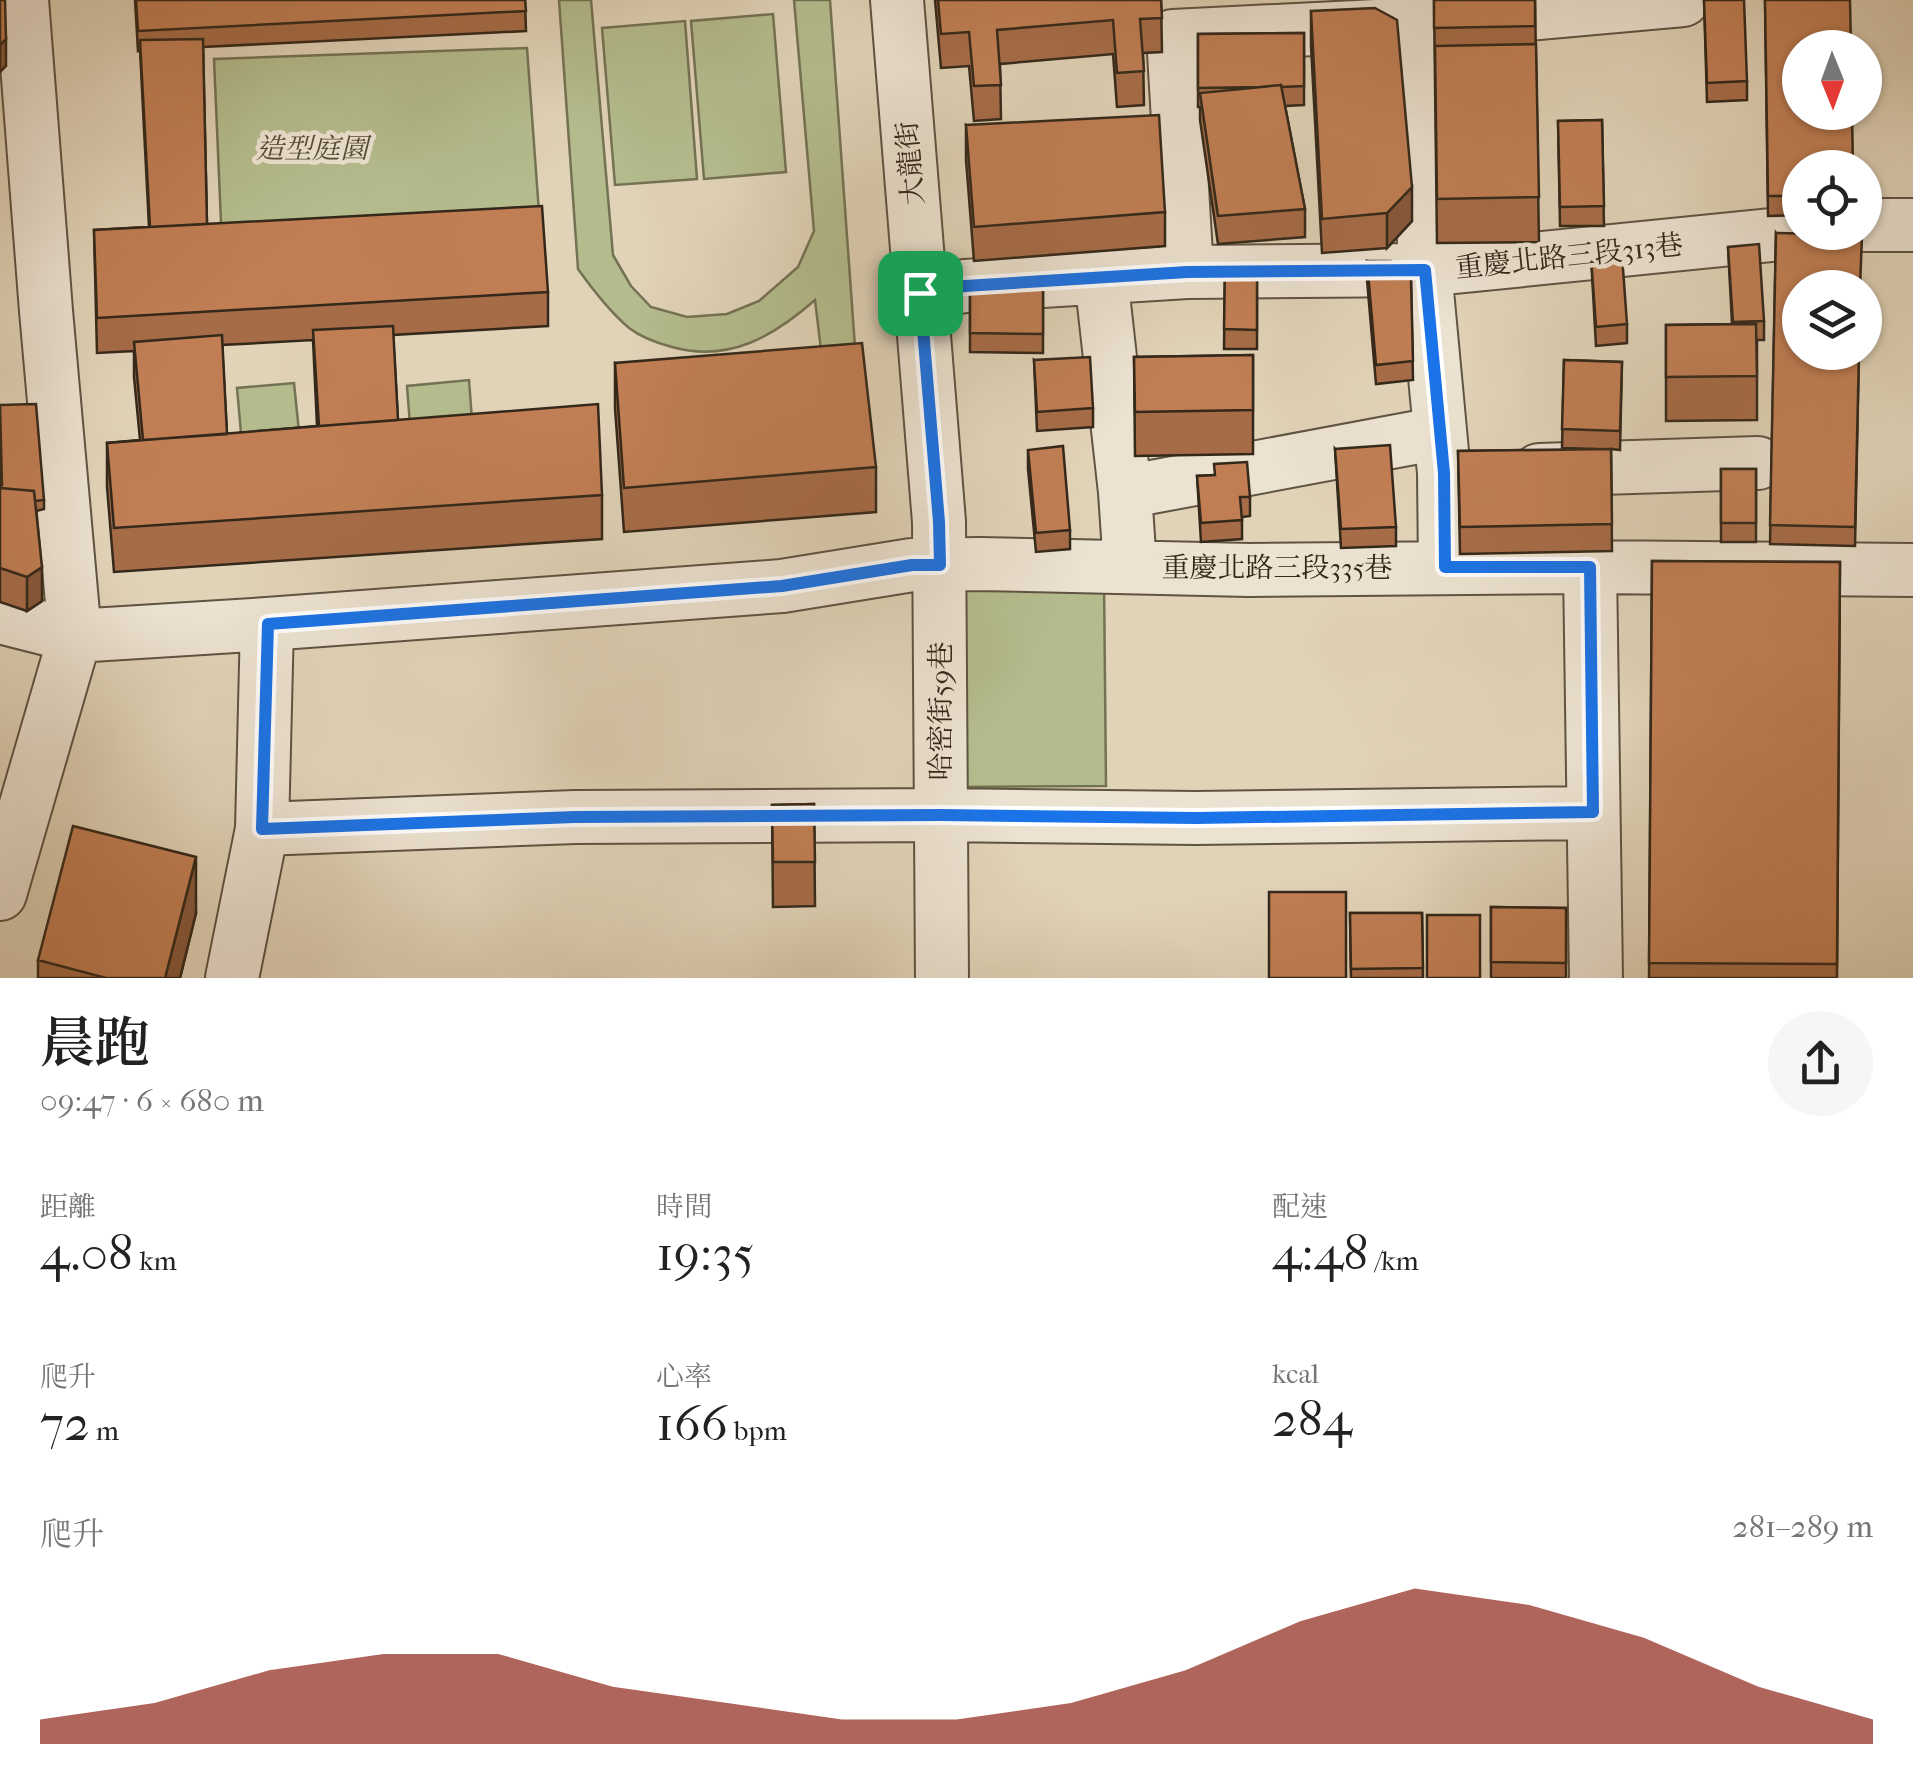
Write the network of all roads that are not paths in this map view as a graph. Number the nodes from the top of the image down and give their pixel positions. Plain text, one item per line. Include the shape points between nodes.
1 (22, 0) edge
2 (896, 0) edge
3 (1683, 0) edge
4 (1416, 12) edge
5 (1172, 18) edge
6 (14, 88) edge
7 (1882, 225) edge
8 (1913, 225) edge
9 (1782, 234) edge
10 (1425, 270) junction
11 (1187, 272) junction
12 (1102, 277) junction
13 (920, 293) junction
14 (23, 310) edge
15 (1442, 453) junction
16 (1758, 464) dead end
17 (1125, 492) junction
18 (940, 565) junction
19 (1130, 567) junction
20 (1445, 567) junction
21 (1590, 567) junction
22 (1913, 570) edge
23 (0, 617) edge
24 (268, 624) junction
25 (75, 636) junction
26 (1593, 812) junction
27 (940, 815) junction
28 (262, 829) junction
29 (0, 894) edge
30 (232, 978) edge
31 (942, 978) edge
32 (1596, 978) edge

1 - 6 street
2 - 13 street, 大龍街
3 - 4 street
4 - 5 street
4 - 10 street
5 - 11 street
6 - 14 street
7 - 8 street
9 - 10 street, 重慶北路三段313巷
10 - 11 street, 重慶北路三段313巷
10 - 15 street
11 - 12 street, 重慶北路三段313巷
12 - 13 street, 重慶北路三段313巷
12 - 17 street
13 - 18 street, 大龍街
14 - 25 street
15 - 16 street
15 - 17 street
15 - 20 street
17 - 19 street
18 - 19 street, 重慶北路三段335巷
18 - 24 street, 重慶北路三段335巷 via 782,586
18 - 27 street, 哈密街59巷
19 - 20 street, 重慶北路三段335巷
20 - 21 street, 重慶北路三段335巷
21 - 22 street, 重慶北路三段335巷
21 - 26 street
23 - 25 street, 重慶北路三段335巷
24 - 25 street, 重慶北路三段335巷
24 - 28 street
25 - 29 street
26 - 27 street
26 - 32 street
27 - 28 street via 575,817
27 - 31 street, 哈密街59巷
28 - 30 street

